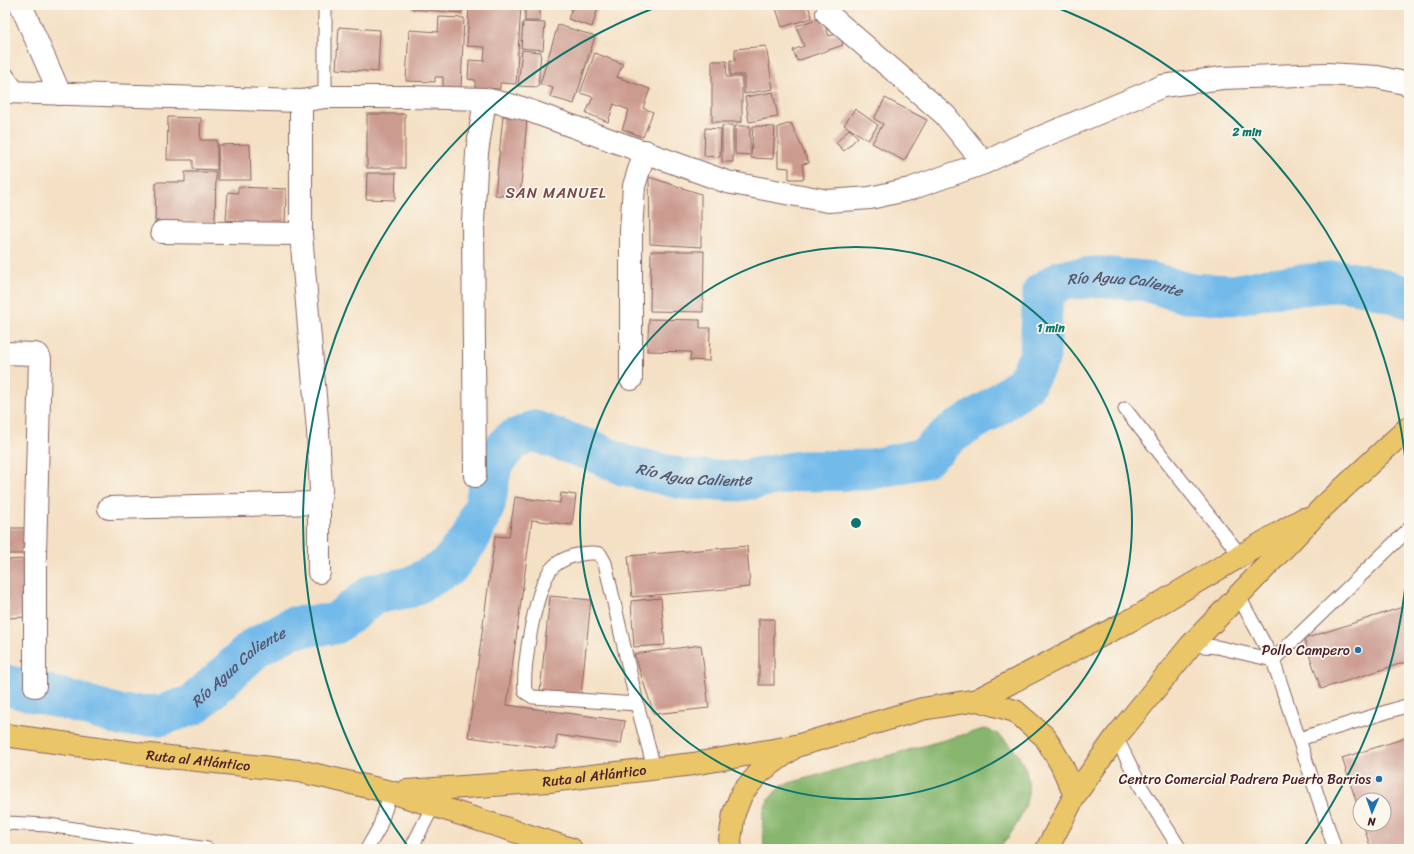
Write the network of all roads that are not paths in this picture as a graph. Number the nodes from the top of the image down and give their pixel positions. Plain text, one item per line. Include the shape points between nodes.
1 (21, 5) edge
2 (325, 5) edge
3 (827, 13) dead end
4 (5, 72) edge
5 (1409, 84) edge
6 (12, 92) edge
7 (60, 94) junction
8 (326, 97) junction
9 (485, 99) junction
10 (301, 101) junction
11 (645, 151) junction
12 (984, 163) junction
13 (162, 232) dead end
14 (301, 234) junction
15 (5, 353) edge
16 (631, 379) dead end
17 (1125, 409) dead end
18 (1409, 427) edge
19 (474, 476) dead end
20 (319, 503) junction
21 (1324, 506) junction
22 (109, 508) dead end
23 (1409, 529) edge
24 (1241, 556) junction
25 (318, 572) dead end
26 (1238, 595) junction
27 (1192, 645) junction
28 (1273, 660) junction
29 (35, 686) dead end
30 (977, 700) junction
31 (637, 704) junction
32 (1409, 704) edge
33 (5, 735) edge
34 (1116, 737) junction
35 (1299, 739) junction
36 (796, 746) junction
37 (654, 768) junction
38 (391, 792) junction
39 (1075, 795) junction
40 (434, 804) junction
41 (5, 823) edge
42 (188, 848) edge
43 (207, 849) edge
44 (367, 849) edge
45 (411, 849) edge
46 (571, 849) edge
47 (731, 849) edge
48 (1047, 849) edge
49 (1180, 849) edge
50 (1335, 849) edge

1 - 7 street
2 - 8 lane
3 - 12 street via 945,115
4 - 6 lane
5 - 12 street via 1377,77 1327,74 1222,78 1163,86
6 - 7 street
7 - 10 street
8 - 9 street
8 - 10 street
9 - 11 street via 522,108
9 - 19 street via 476,153 473,221
10 - 14 street
11 - 12 street via 727,182 828,201 870,198 910,189
11 - 16 street via 634,186 631,231
13 - 14 street
14 - 20 street via 318,431 321,490
15 - 29 street via 34,354 40,359 35,554
17 - 24 lane
18 - 21 main road
20 - 22 street
20 - 25 street
21 - 24 main road
21 - 26 main road
23 - 28 lane
24 - 30 main road via 1135,618
26 - 27 main road
26 - 28 lane
27 - 28 lane via 1217,647 1254,658
27 - 34 main road
28 - 35 lane
30 - 36 main road via 922,709
30 - 39 main road via 1015,711 1045,737
31 - 31 lane via 605,562 600,554 590,552 576,555 554,566 540,590 529,636 525,692 534,697
31 - 37 lane
32 - 35 lane
33 - 38 main road, Ruta al Atlántico via 141,754 299,771
34 - 39 main road
34 - 49 lane via 1141,787
35 - 50 lane
36 - 37 main road, Ruta al Atlántico via 693,764
36 - 47 main road via 760,772 742,793 734,813
37 - 38 main road, Ruta al Atlántico via 541,782
38 - 40 main road, Ruta al Atlántico
38 - 44 lane via 379,828
39 - 48 main road
40 - 45 lane
40 - 46 main road, Ruta al Atlántico
41 - 42 lane via 48,825
42 - 43 lane

